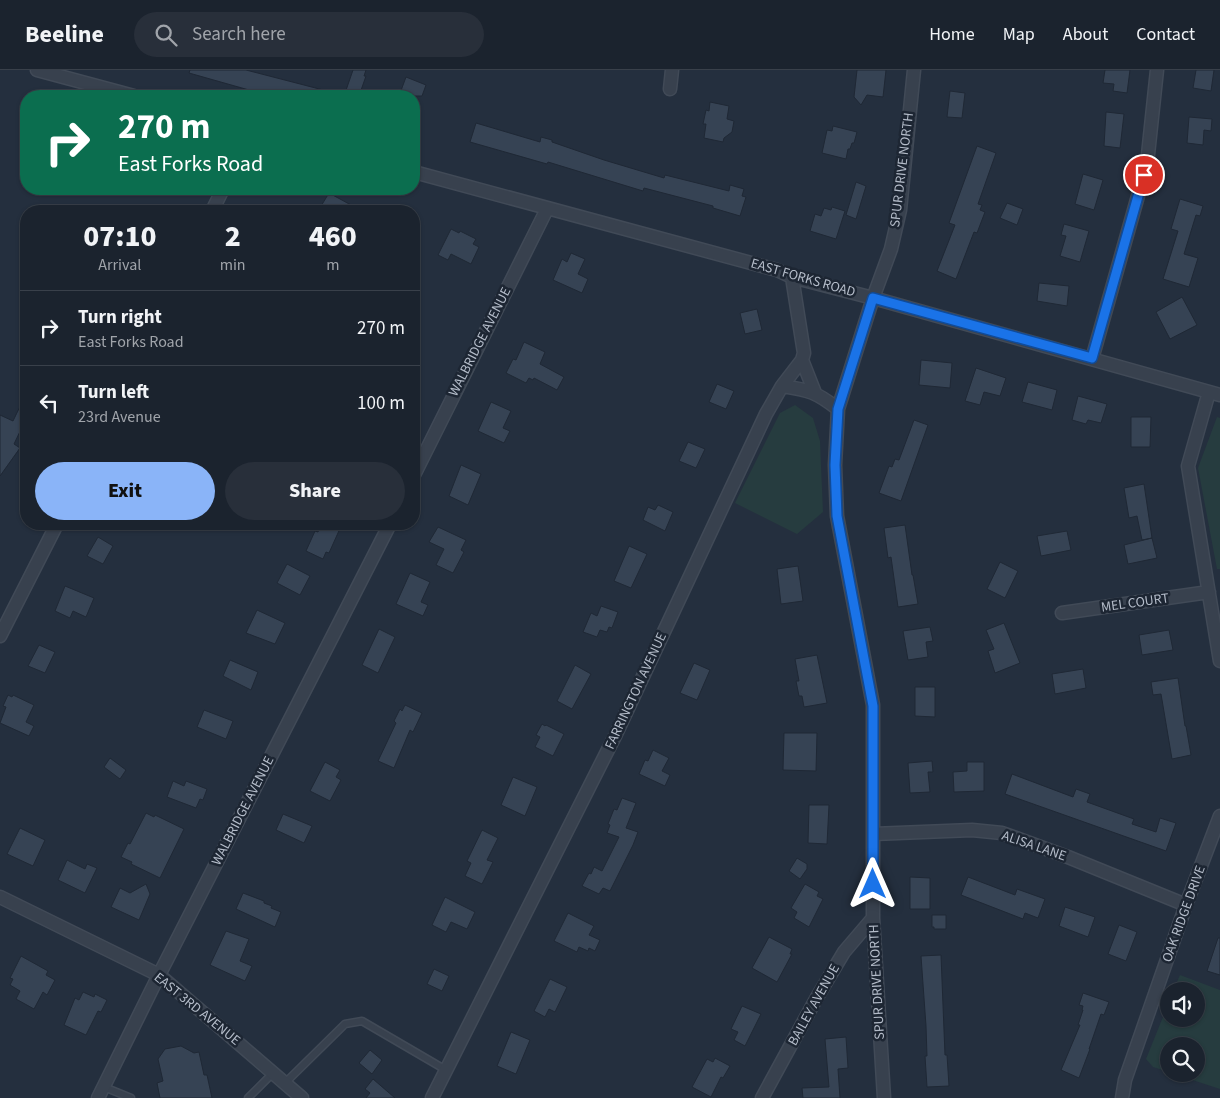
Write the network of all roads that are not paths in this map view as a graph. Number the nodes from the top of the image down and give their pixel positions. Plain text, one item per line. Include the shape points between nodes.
1 (37, 70) edge
2 (672, 70) edge
3 (914, 70) edge
4 (1157, 70) edge
5 (670, 88) dead end
6 (112, 90) edge
7 (420, 174) edge
8 (547, 209) junction
9 (792, 278) junction
10 (873, 298) junction
11 (1092, 358) junction
12 (802, 360) junction
13 (782, 386) junction
14 (815, 393) junction
15 (1215, 394) edge
16 (838, 409) junction
17 (420, 464) edge
18 (54, 530) edge
19 (387, 530) edge
20 (1209, 592) junction
21 (1062, 613) dead end
22 (0, 636) edge
23 (1220, 661) edge
24 (1220, 816) edge
25 (873, 834) junction
26 (0, 897) edge
27 (1186, 905) junction
28 (873, 918) junction
29 (159, 975) junction
30 (446, 1070) junction
31 (273, 1073) junction
32 (285, 1083) junction
33 (101, 1092) edge
34 (131, 1098) edge
35 (248, 1098) edge
36 (302, 1098) edge
37 (432, 1098) edge
38 (762, 1098) edge
39 (884, 1098) edge
40 (1122, 1098) edge

1 - 6 street
2 - 5 street
3 - 10 street, SPUR DRIVE NORTH via 900,210 891,249
4 - 11 street via 1147,164
7 - 8 street, EAST FORKS ROAD
8 - 9 street, EAST FORKS ROAD via 777,270
8 - 17 street, WALBRIDGE AVENUE
9 - 10 street, EAST FORKS ROAD
9 - 12 street via 804,347
10 - 11 street, EAST FORKS ROAD
10 - 16 street, SPUR DRIVE NORTH
11 - 15 street, EAST FORKS ROAD
12 - 13 street, FARRINGTON AVENUE
12 - 14 street
13 - 14 street
13 - 30 street, FARRINGTON AVENUE via 616,734
14 - 16 street
15 - 20 street via 1188,466
16 - 25 street, SPUR DRIVE NORTH via 837,516 873,706
18 - 22 street
19 - 29 street, WALBRIDGE AVENUE
20 - 21 street, MEL COURT
20 - 23 street
24 - 27 street, OAK RIDGE DRIVE
25 - 27 street, ALISA LANE via 972,830 1002,833
25 - 28 street, SPUR DRIVE NORTH
26 - 29 street, EAST 3RD AVENUE
27 - 40 street, OAK RIDGE DRIVE via 1125,1080
28 - 38 street, BAILEY AVENUE via 844,952
28 - 39 street, SPUR DRIVE NORTH
29 - 31 street, EAST 3RD AVENUE
29 - 33 street, WALBRIDGE AVENUE
30 - 32 lane via 362,1022 345,1024
30 - 37 street, FARRINGTON AVENUE
31 - 32 street, EAST 3RD AVENUE
31 - 35 lane
32 - 36 street, EAST 3RD AVENUE
33 - 34 lane

